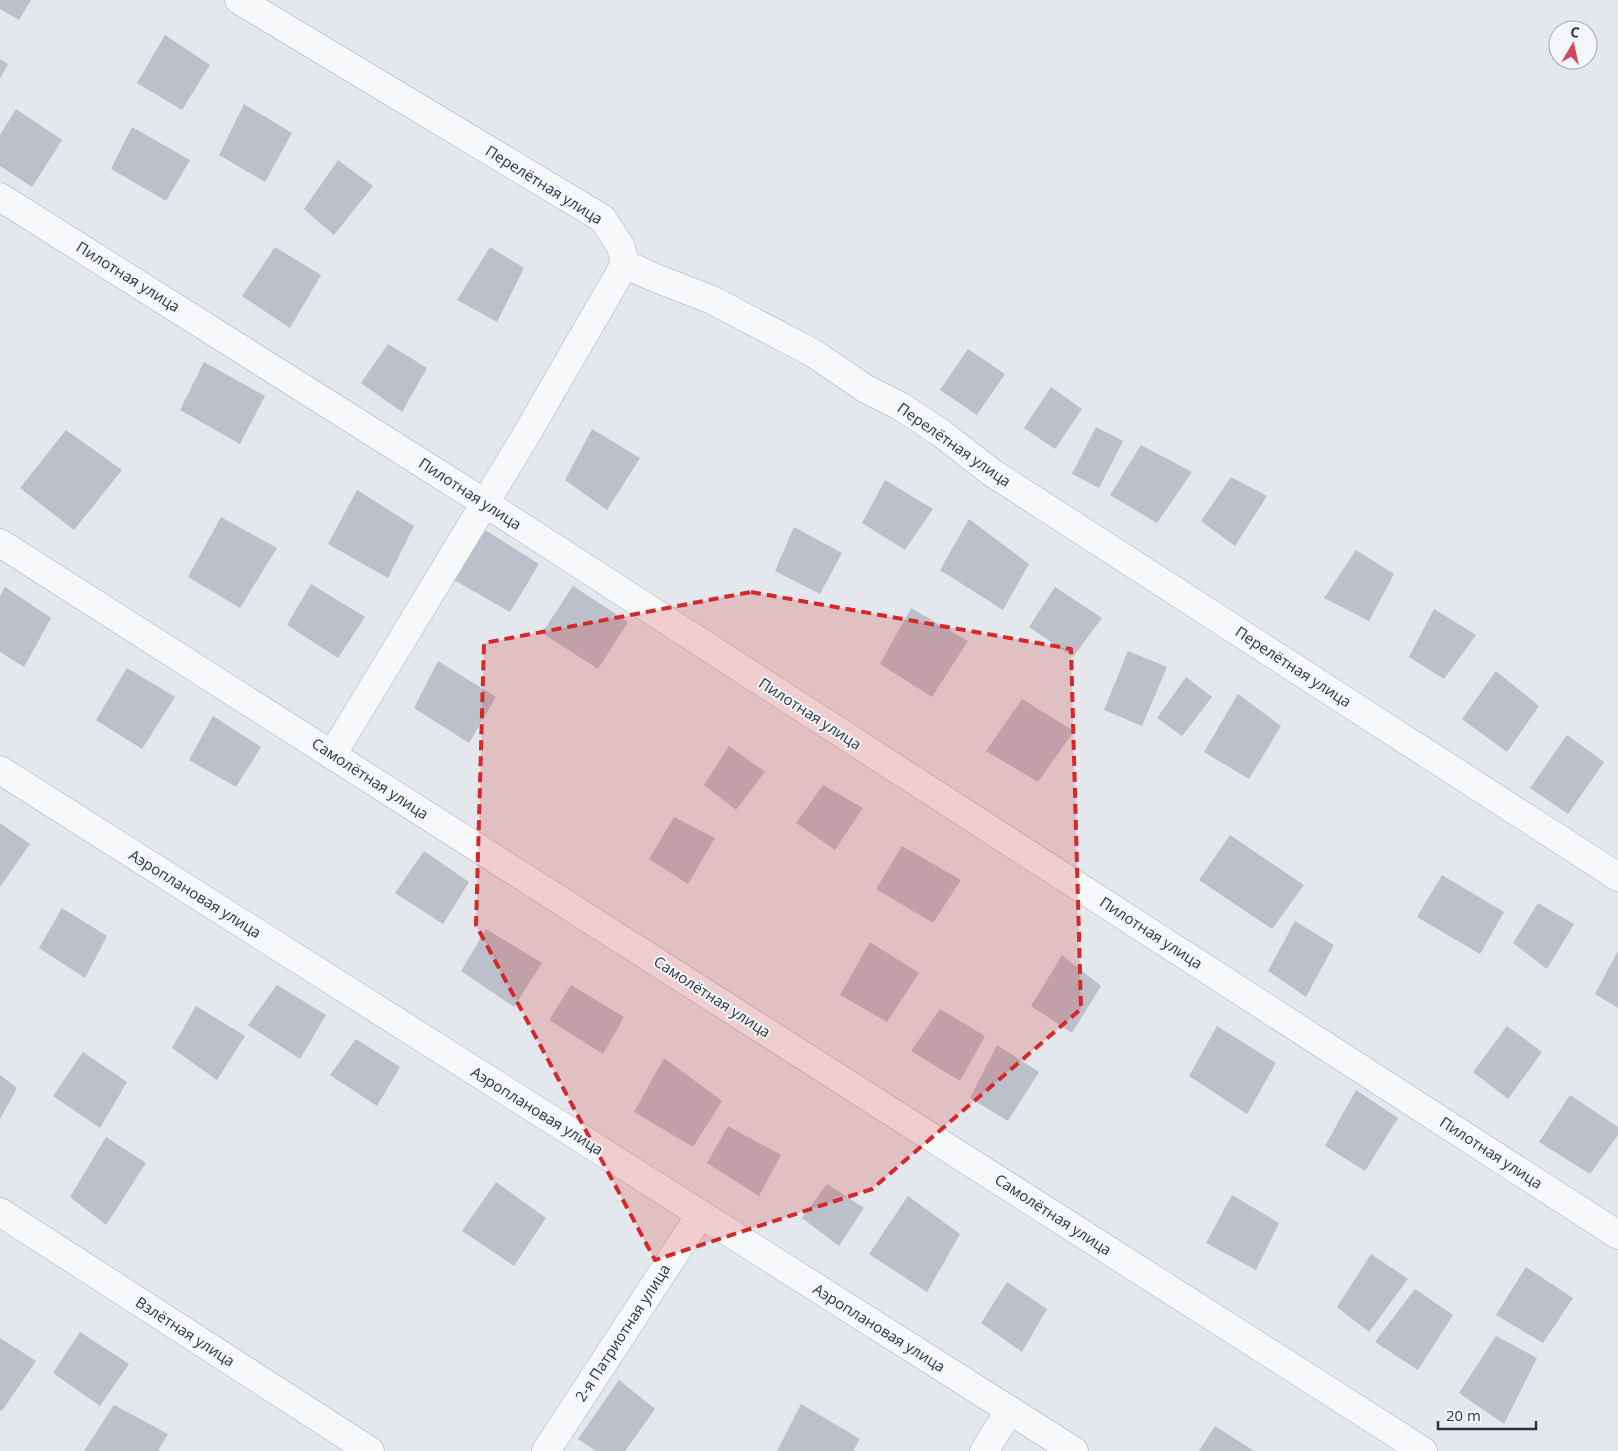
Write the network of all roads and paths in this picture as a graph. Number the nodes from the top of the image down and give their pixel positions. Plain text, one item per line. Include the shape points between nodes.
1 (239, 0) edge
2 (0, 196) edge
3 (625, 264) junction
4 (485, 503) junction
5 (0, 543) edge
6 (332, 755) junction
7 (0, 770) edge
8 (1618, 877) edge
9 (0, 1212) edge
10 (700, 1215) junction
11 (1618, 1235) edge
12 (1010, 1410) junction
13 (370, 1451) edge
14 (546, 1451) edge
15 (984, 1451) edge
16 (1074, 1451) edge
17 (1423, 1451) edge

1 - 3 street, Перелётная улица via 603,220 621,247
2 - 4 street, Пилотная улица
3 - 4 street
3 - 8 street, Перелётная улица via 712,300 813,353 866,389 900,406 999,478
4 - 6 street
4 - 11 street, Пилотная улица
5 - 6 street, Самолётная улица
6 - 17 street, Самолётная улица
7 - 10 street, Аэроплановая улица
9 - 13 street, Взлётная улица
10 - 12 street, Аэроплановая улица
10 - 14 street, 2-я Патриотная улица
12 - 15 street
12 - 16 street, Аэроплановая улица

